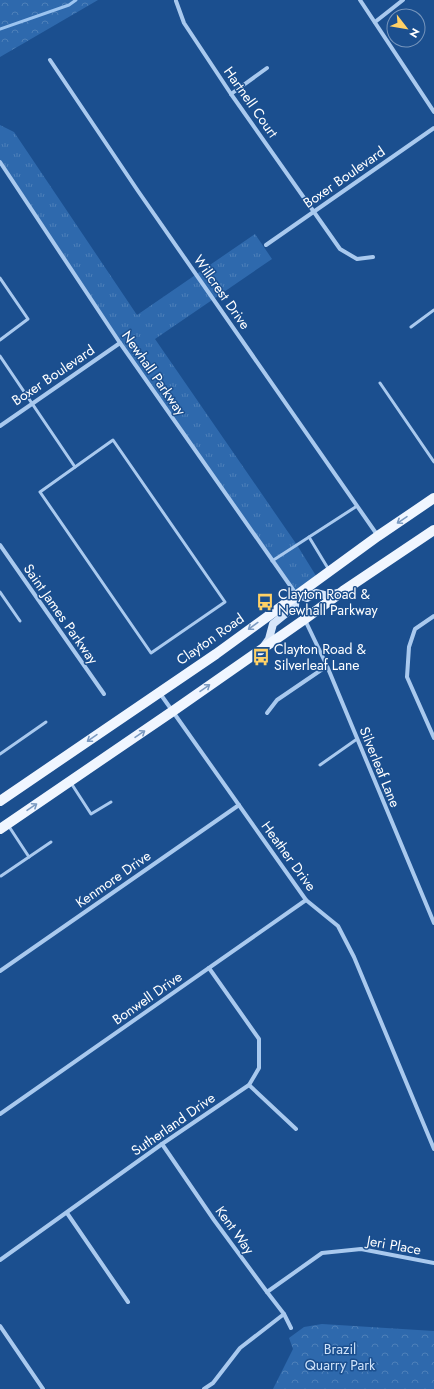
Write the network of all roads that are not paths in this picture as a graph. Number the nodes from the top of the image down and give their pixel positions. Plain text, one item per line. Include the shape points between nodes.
1 (360, 0) edge
2 (403, 0) edge
3 (176, 1) dead end
4 (375, 22) junction
5 (50, 60) dead end
6 (267, 68) dead end
7 (231, 94) junction
8 (434, 112) edge
9 (434, 128) edge
10 (0, 162) edge
11 (313, 212) junction
12 (266, 245) dead end
13 (373, 257) dead end
14 (0, 278) edge
15 (434, 310) edge
16 (411, 327) dead end
17 (0, 340) edge
18 (120, 343) junction
19 (0, 356) edge
20 (380, 383) dead end
21 (32, 403) junction
22 (0, 426) edge
23 (434, 462) edge
24 (75, 467) junction
25 (434, 498) edge
26 (357, 506) junction
27 (434, 530) edge
28 (378, 536) junction
29 (309, 538) junction
30 (0, 545) edge
31 (272, 561) junction
32 (330, 570) junction
33 (344, 591) junction
34 (0, 592) edge
35 (296, 594) junction
36 (434, 616) edge
37 (305, 619) junction
38 (20, 621) dead end
39 (262, 649) junction
40 (327, 666) junction
41 (159, 692) junction
42 (104, 694) dead end
43 (173, 711) junction
44 (267, 713) dead end
45 (46, 722) dead end
46 (434, 738) edge
47 (357, 739) junction
48 (0, 753) edge
49 (320, 765) dead end
50 (70, 781) junction
51 (0, 801) edge
52 (111, 802) dead end
53 (239, 806) junction
54 (3, 827) edge
55 (51, 842) dead end
56 (29, 857) junction
57 (1, 876) edge
58 (306, 900) junction
59 (434, 923) edge
60 (209, 968) junction
61 (0, 971) edge
62 (249, 1085) junction
63 (0, 1114) edge
64 (296, 1129) dead end
65 (162, 1144) junction
66 (434, 1149) edge
67 (67, 1213) junction
68 (0, 1260) edge
69 (434, 1263) edge
70 (266, 1292) junction
71 (128, 1302) dead end
72 (284, 1314) junction
73 (0, 1326) edge
74 (291, 1328) dead end
75 (43, 1389) edge
76 (204, 1389) edge

1 - 4 street
2 - 4 street
3 - 7 street, Hartnell Court via 184,23
4 - 8 street
5 - 26 street, Willcrest Drive
6 - 7 street
7 - 11 street, Hartnell Court
9 - 11 street, Boxer Boulevard
10 - 18 street, Newhall Parkway
11 - 12 street, Boxer Boulevard
11 - 13 street, Hartnell Court via 340,249 356,259
14 - 17 lane via 28,319
15 - 16 lane
18 - 21 street, Boxer Boulevard
18 - 31 street, Newhall Parkway
19 - 21 lane
20 - 23 lane
21 - 22 street, Boxer Boulevard
21 - 24 lane
24 - 24 lane via 40,492 150,653 224,602 113,440
25 -> 28 main road, Clayton Road
26 - 28 street, Willcrest Drive
26 - 29 lane
27 - 33 main road
28 - 32 main road, Clayton Road
29 - 31 lane
29 - 32 lane
30 - 42 street, Saint James Parkway
31 - 35 street, Newhall Parkway
32 - 35 main road, Clayton Road
33 - 35 main road via 328,596 316,593 307,598
33 - 37 main road
34 - 38 lane
35 - 39 main road via 295,606 273,624 269,639
35 -> 41 main road, Clayton Road via 216,654
36 - 46 street via 416,629 409,647 407,677
37 - 39 main road
37 - 40 street, Silverleaf Lane
43 -> 39 main road
40 - 44 street via 277,700
40 - 47 street, Silverleaf Lane
41 - 43 street, Heather Drive
41 -> 51 main road, Clayton Road
50 -> 43 main road
43 - 53 street, Heather Drive
45 - 48 lane
47 - 49 lane
47 - 59 street, Silverleaf Lane
50 - 52 lane via 91,814
54 -> 50 main road
53 - 58 street, Heather Drive
53 - 61 street, Kenmore Drive
54 - 56 lane
55 - 56 lane
56 - 57 lane
58 - 60 street, Bonwell Drive
58 - 66 street, Heather Drive via 338,926 354,957
60 - 62 street, Sutherland Drive via 259,1039 259,1068
60 - 63 street, Bonwell Drive
62 - 64 street
62 - 65 street, Sutherland Drive
65 - 67 street, Sutherland Drive
65 - 70 street, Kent Way
67 - 68 street, Sutherland Drive
67 - 71 street
69 - 70 street, Jeri Place via 361,1249 322,1253
70 - 72 street, Kent Way
72 - 74 street, Kent Way
72 - 76 street via 240,1348 213,1383
73 - 75 street

